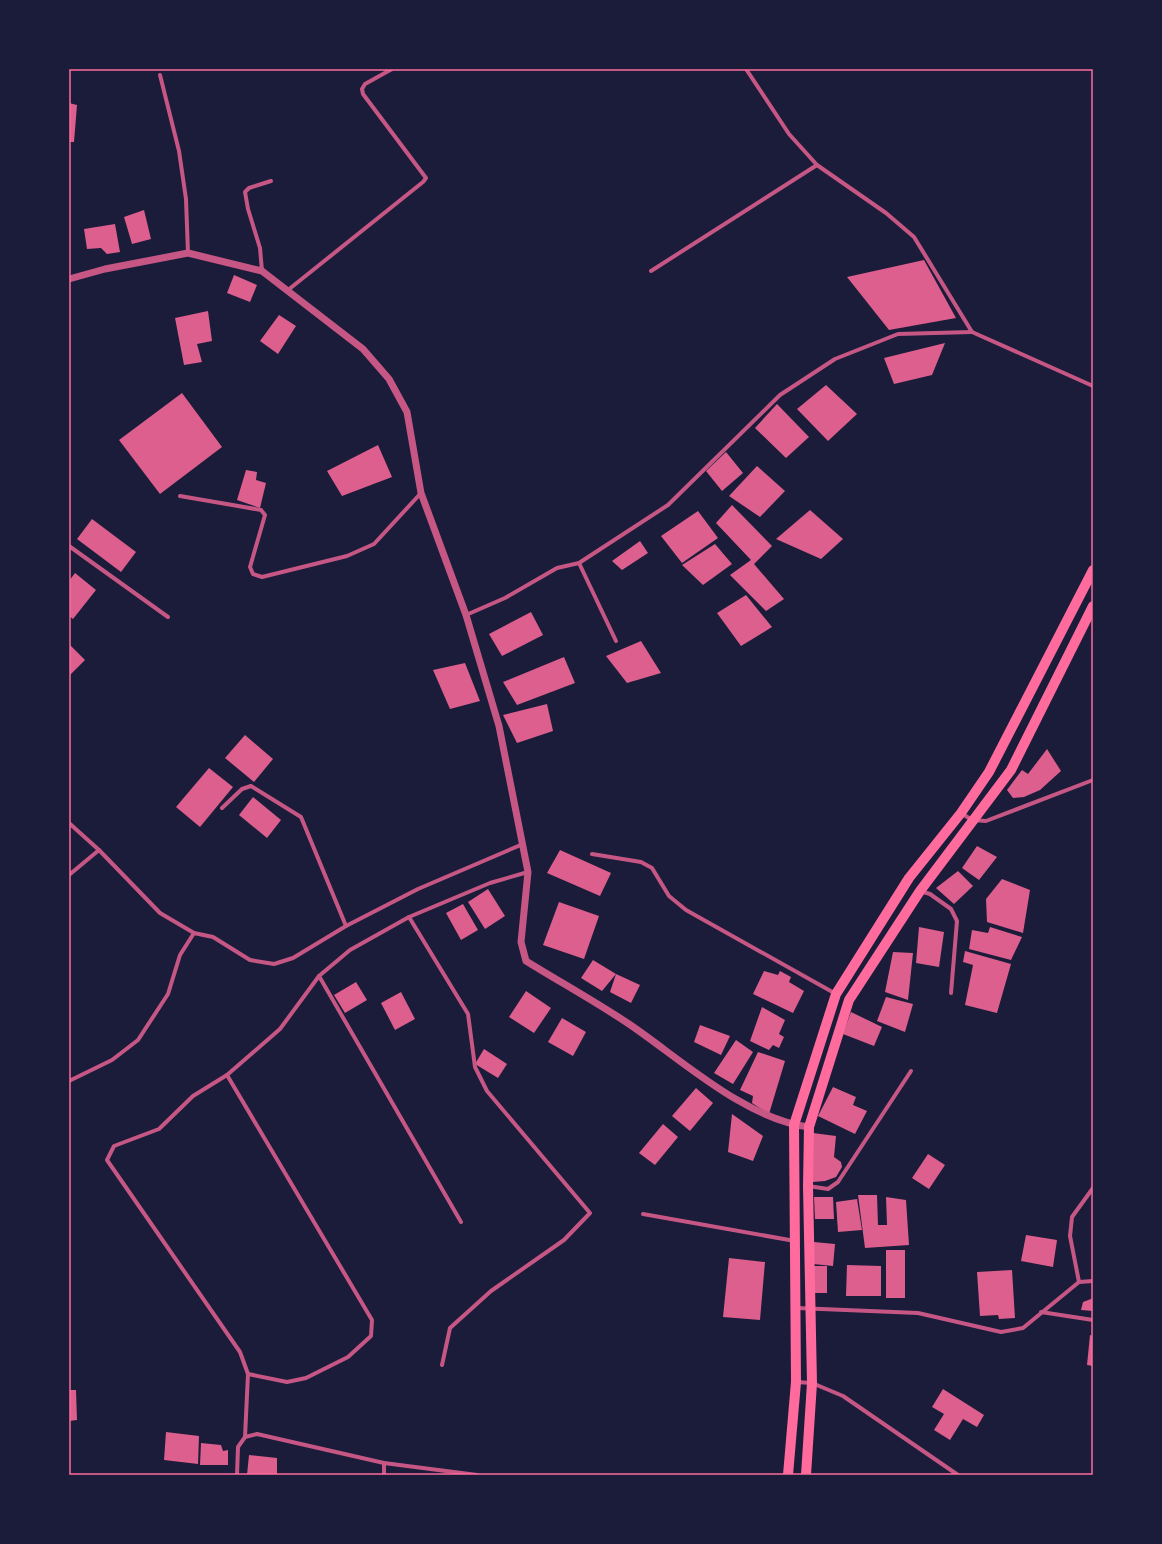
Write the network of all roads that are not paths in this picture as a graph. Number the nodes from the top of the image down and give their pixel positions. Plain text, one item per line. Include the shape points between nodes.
1 (392, 69) edge
2 (746, 69) edge
3 (160, 75) dead end
4 (817, 165) junction
5 (271, 181) dead end
6 (188, 253) junction
7 (262, 270) junction
8 (651, 272) dead end
9 (69, 279) edge
10 (288, 290) junction
11 (972, 332) junction
12 (1093, 386) edge
13 (421, 492) junction
14 (180, 496) dead end
15 (69, 546) edge
16 (579, 563) junction
17 (1093, 570) edge
18 (1093, 606) edge
19 (466, 615) junction
20 (168, 617) dead end
21 (616, 640) dead end
22 (1093, 780) edge
23 (222, 808) dead end
24 (961, 813) junction
25 (972, 820) junction
26 (69, 822) edge
27 (523, 844) junction
28 (99, 850) junction
29 (592, 854) dead end
30 (528, 872) junction
31 (69, 875) edge
32 (920, 891) junction
33 (409, 917) junction
34 (346, 926) junction
35 (194, 933) junction
36 (319, 976) junction
37 (951, 993) dead end
38 (836, 994) junction
39 (911, 1071) dead end
40 (227, 1075) junction
41 (69, 1081) edge
42 (794, 1125) junction
43 (809, 1127) junction
44 (808, 1186) junction
45 (1093, 1188) edge
46 (643, 1214) dead end
47 (461, 1222) dead end
48 (796, 1241) junction
49 (1093, 1281) edge
50 (1079, 1282) junction
51 (796, 1308) junction
52 (810, 1308) junction
53 (1041, 1312) junction
54 (1093, 1320) edge
55 (442, 1365) dead end
56 (248, 1374) junction
57 (796, 1382) junction
58 (812, 1383) junction
59 (245, 1437) junction
60 (384, 1463) junction
61 (237, 1475) edge
62 (384, 1475) edge
63 (477, 1475) edge
64 (788, 1475) edge
65 (806, 1475) edge
66 (958, 1475) edge

1 - 10 street via 365,84 363,94 426,178
2 - 4 street via 789,134
3 - 6 street via 179,151 186,199
4 - 8 street
4 - 11 street via 886,213 914,237
5 - 7 street via 249,188 245,192 260,248
6 - 7 street
6 - 9 street via 105,269
7 - 10 street
10 - 13 street via 363,349 389,379 407,412
11 - 12 street
11 - 16 street via 898,334 835,359 780,396 668,505
13 - 14 street via 374,544 348,556 262,577 253,574 250,567 265,515 261,510
13 - 19 street
15 - 20 street
16 - 19 street via 557,568 505,598
16 - 21 street
17 - 24 main road via 989,772
18 - 25 main road via 1011,770
19 - 27 street via 499,726
22 - 25 street via 986,821
23 - 34 street via 242,789 251,786 301,817
24 - 25 street
24 - 38 main road via 908,878
25 - 32 main road
26 - 28 street
27 - 30 street
27 - 34 street via 418,889
28 - 31 street
28 - 35 street via 160,913
29 - 38 street via 641,862 652,868 668,896 686,910
30 - 33 street via 490,883
30 - 42 street via 521,942 526,961 629,1024 740,1103
32 - 37 street via 930,894 951,909 957,921
32 - 43 main road via 849,1000
33 - 36 street via 350,950
33 - 55 street via 468,1014 475,1067 487,1091 590,1213 564,1240 491,1291 450,1328
34 - 35 street via 293,958 274,964 250,960 214,937
35 - 41 street via 180,955 168,994 138,1040 112,1060
36 - 40 street via 280,1029
36 - 47 street
38 - 42 main road
39 - 44 street via 838,1182 828,1189
40 - 56 street via 193,1096 159,1129 114,1146 107,1160 240,1352
40 - 56 street via 372,1320 371,1336 348,1357 306,1378 287,1382
42 - 43 street
42 - 48 main road
43 - 44 main road
44 - 52 main road
45 - 50 street via 1072,1216 1070,1236
46 - 48 street
48 - 51 main road
49 - 50 street
50 - 53 street
51 - 52 street
51 - 57 main road
52 - 53 street via 918,1313 1001,1332 1023,1328
52 - 58 main road
53 - 54 street
56 - 59 street
57 - 58 street
57 - 64 main road
58 - 65 main road
58 - 66 street via 843,1396
59 - 60 street via 257,1434
59 - 61 street via 238,1447
60 - 62 street
60 - 63 street

